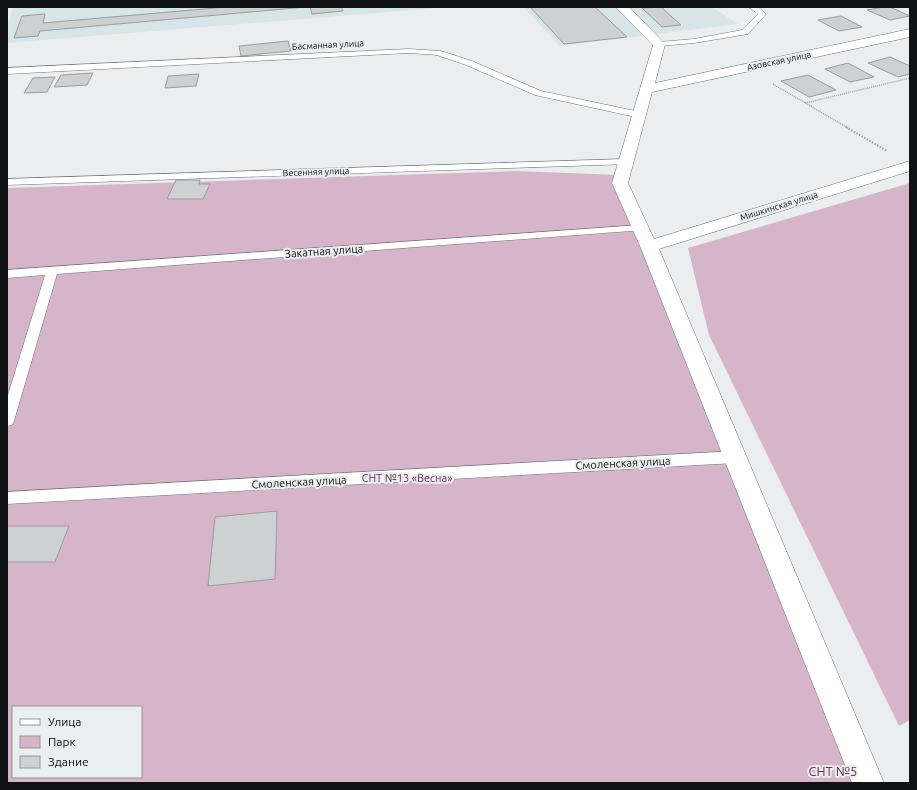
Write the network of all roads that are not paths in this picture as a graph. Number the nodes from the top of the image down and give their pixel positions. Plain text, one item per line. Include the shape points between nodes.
1 (622, 7) edge
2 (753, 7) edge
3 (910, 33) edge
4 (659, 44) junction
5 (7, 71) edge
6 (647, 90) junction
7 (640, 115) junction
8 (626, 162) junction
9 (910, 166) edge
10 (7, 182) edge
11 (644, 237) junction
12 (52, 271) junction
13 (7, 274) edge
14 (7, 421) edge
15 (735, 457) junction
16 (7, 498) edge
17 (868, 783) edge

1 - 4 street
2 - 4 lane via 762,14 745,32
3 - 6 street, Азовская улица
4 - 6 street
5 - 7 lane, Басманная улица via 409,51 438,53 538,92
6 - 7 street
7 - 8 street
8 - 10 lane, Весенняя улица
8 - 11 street via 620,183
9 - 11 street, Мишкинская улица
11 - 12 lane, Закатная улица
11 - 15 street
12 - 13 lane, Закатная улица
12 - 14 lane
15 - 16 lane, Смоленская улица
15 - 17 street

